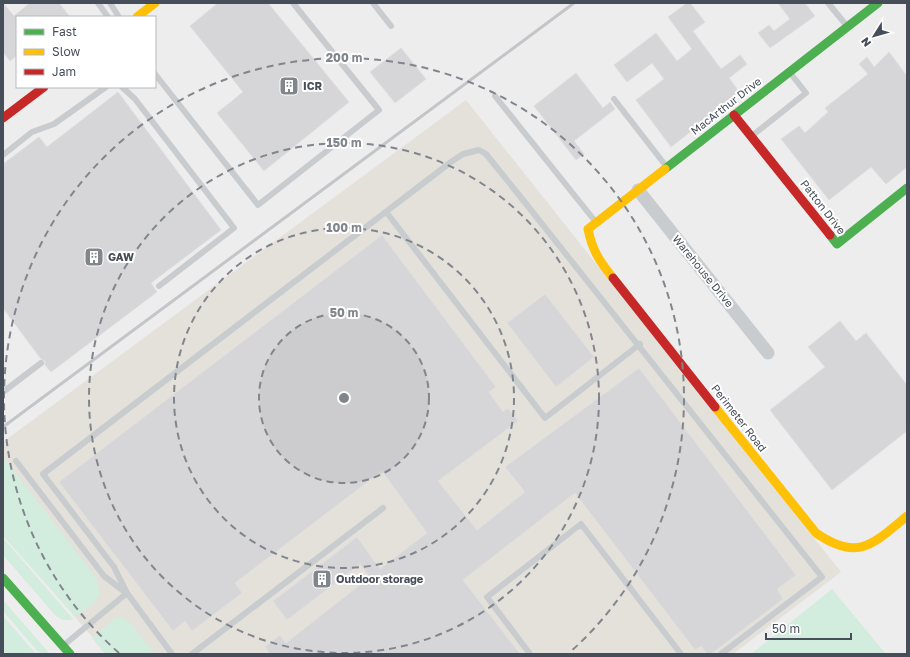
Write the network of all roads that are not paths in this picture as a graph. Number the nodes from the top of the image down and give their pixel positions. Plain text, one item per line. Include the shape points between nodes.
1 (98, 3) edge
2 (110, 3) edge
3 (293, 3) edge
4 (373, 3) edge
5 (828, 3) edge
6 (878, 3) edge
7 (149, 5) edge
8 (107, 16) edge
9 (118, 16) edge
10 (137, 16) edge
11 (390, 26) dead end
12 (848, 27) junction
13 (790, 72) junction
14 (156, 75) edge
15 (43, 88) edge
16 (105, 88) edge
17 (123, 88) edge
18 (495, 96) dead end
19 (614, 99) dead end
20 (734, 115) junction
21 (3, 118) edge
22 (751, 136) junction
23 (3, 155) edge
24 (667, 167) junction
25 (907, 188) edge
26 (638, 190) junction
27 (387, 212) junction
28 (596, 223) junction
29 (588, 229) joint
30 (158, 286) dead end
31 (640, 344) junction
32 (768, 353) dead end
33 (41, 363) dead end
34 (3, 392) edge
35 (16, 461) dead end
36 (383, 508) dead end
37 (907, 516) edge
38 (3, 578) edge
39 (127, 593) junction
40 (63, 646) junction
41 (70, 654) edge
42 (172, 654) edge
43 (192, 654) edge
44 (530, 654) edge
45 (681, 654) edge
46 (720, 654) edge

1 - 8 lane
2 - 9 lane
3 - 14 lane via 378,110 258,206
4 - 11 lane
5 - 12 lane
6 - 12 street, MacArthur Drive
7 - 10 street
12 - 13 street, MacArthur Drive
13 - 20 street, MacArthur Drive
13 - 22 lane via 806,93
15 - 21 street
16 - 23 lane via 54,124 32,132
17 - 30 lane via 135,99 234,228
18 - 28 lane
19 - 24 lane
20 - 22 street, Patton Drive
20 - 24 street, MacArthur Drive
22 - 25 street, Patton Drive via 838,244
24 - 26 street, MacArthur Drive
26 - 28 street, MacArthur Drive
26 - 32 street, Warehouse Drive
27 - 31 lane via 463,154 470,150 479,150 494,163
27 - 31 lane via 545,418
27 - 39 lane via 43,474 114,567
28 - 29 street, MacArthur Drive
29 - 37 street, Perimeter Road via 591,245 601,263 816,533 833,545 852,549 870,544
31 - 46 lane via 822,577
33 - 34 lane
35 - 39 lane via 104,576
36 - 43 lane
38 - 40 street
39 - 40 lane
39 - 42 lane
40 - 41 street
44 - 45 lane via 487,597 581,524

